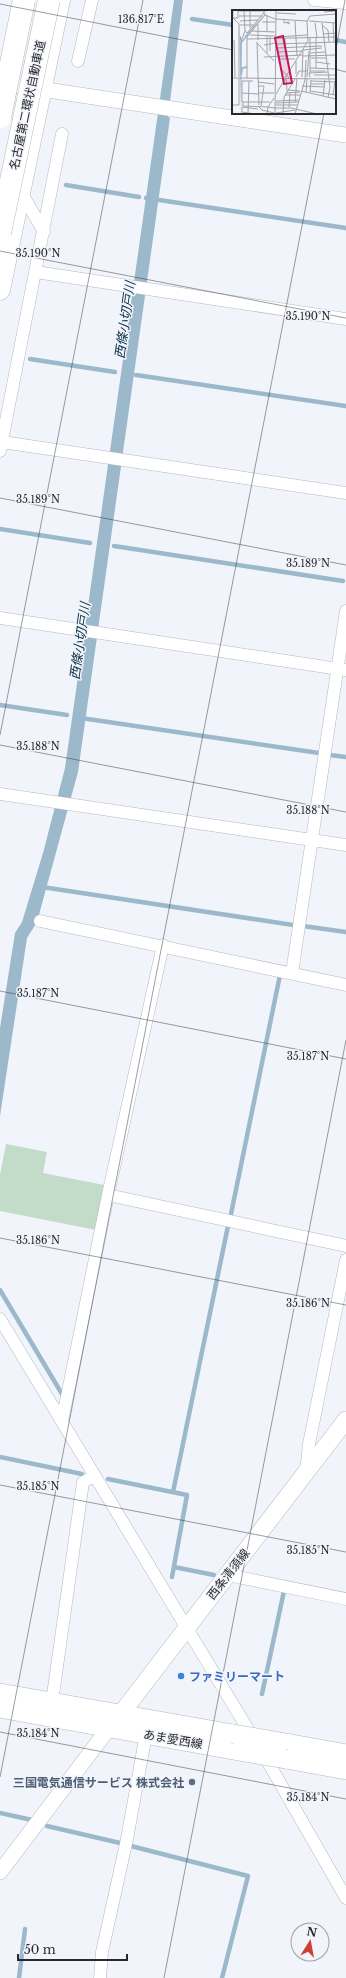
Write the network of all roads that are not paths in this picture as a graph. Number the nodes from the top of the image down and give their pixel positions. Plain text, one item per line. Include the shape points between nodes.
1 (24, 0) edge
2 (49, 0) edge
3 (60, 0) edge
4 (92, 0) edge
5 (314, 0) edge
6 (346, 3) edge
7 (78, 61) dead end
8 (0, 83) edge
9 (42, 90) junction
10 (0, 117) edge
11 (62, 134) dead end
12 (346, 135) edge
13 (21, 192) junction
14 (8, 218) edge
15 (44, 232) junction
16 (0, 233) edge
17 (36, 272) junction
18 (0, 290) edge
19 (346, 319) edge
20 (1, 446) edge
21 (346, 493) edge
22 (346, 610) edge
23 (0, 618) edge
24 (342, 669) edge
25 (0, 794) edge
26 (312, 839) junction
27 (346, 845) edge
28 (40, 921) dead end
29 (163, 945) junction
30 (292, 973) junction
31 (346, 985) edge
32 (108, 1195) junction
33 (346, 1246) edge
34 (346, 1260) edge
35 (0, 1319) edge
36 (346, 1420) edge
37 (62, 1421) junction
38 (306, 1472) junction
39 (95, 1476) junction
40 (228, 1574) junction
41 (346, 1599) edge
42 (187, 1628) junction
43 (0, 1693) edge
44 (52, 1702) junction
45 (0, 1708) edge
46 (116, 1721) junction
47 (146, 1734) junction
48 (236, 1742) junction
49 (283, 1751) junction
50 (346, 1754) edge
51 (346, 1770) edge
52 (5, 1857) edge
53 (0, 1872) edge
54 (346, 1898) edge
55 (100, 1978) edge

1 - 10 highway, 名古屋第二環状自動車道, bridge
2 - 16 highway, 名古屋第二環状自動車道, bridge
3 - 9 highway
4 - 7 street
5 - 6 street
8 - 9 street
9 - 12 street
9 - 13 highway
11 - 15 street
13 - 14 highway
13 - 15 street
14 - 18 highway
15 - 17 street
17 - 19 street
17 - 20 street
20 - 21 street via 106,457
22 - 24 street
23 - 24 street
24 - 26 street
25 - 26 street
26 - 27 street
26 - 30 street
28 - 29 street
29 - 30 street
29 - 32 street
30 - 31 street
32 - 33 street
32 - 37 street
34 - 38 street via 309,1444
35 - 37 street
36 - 38 main road, 西条清須線
37 - 39 street
38 - 40 main road, 西条清須線
39 - 42 street
39 - 44 street via 83,1482
40 - 41 street
40 - 42 main road, 西条清須線
42 - 46 main road, 西条清須線
42 - 54 street
43 - 44 main road, あま愛西線
44 - 46 main road, あま愛西線
45 - 46 main road, あま愛西線
46 - 47 main road, あま愛西線
46 - 48 main road, あま愛西線
46 - 52 street
47 - 48 main road, あま愛西線
47 - 55 street via 102,1952
48 - 49 main road, あま愛西線, bridge
49 - 50 main road, あま愛西線
49 - 51 main road, あま愛西線
52 - 53 street

